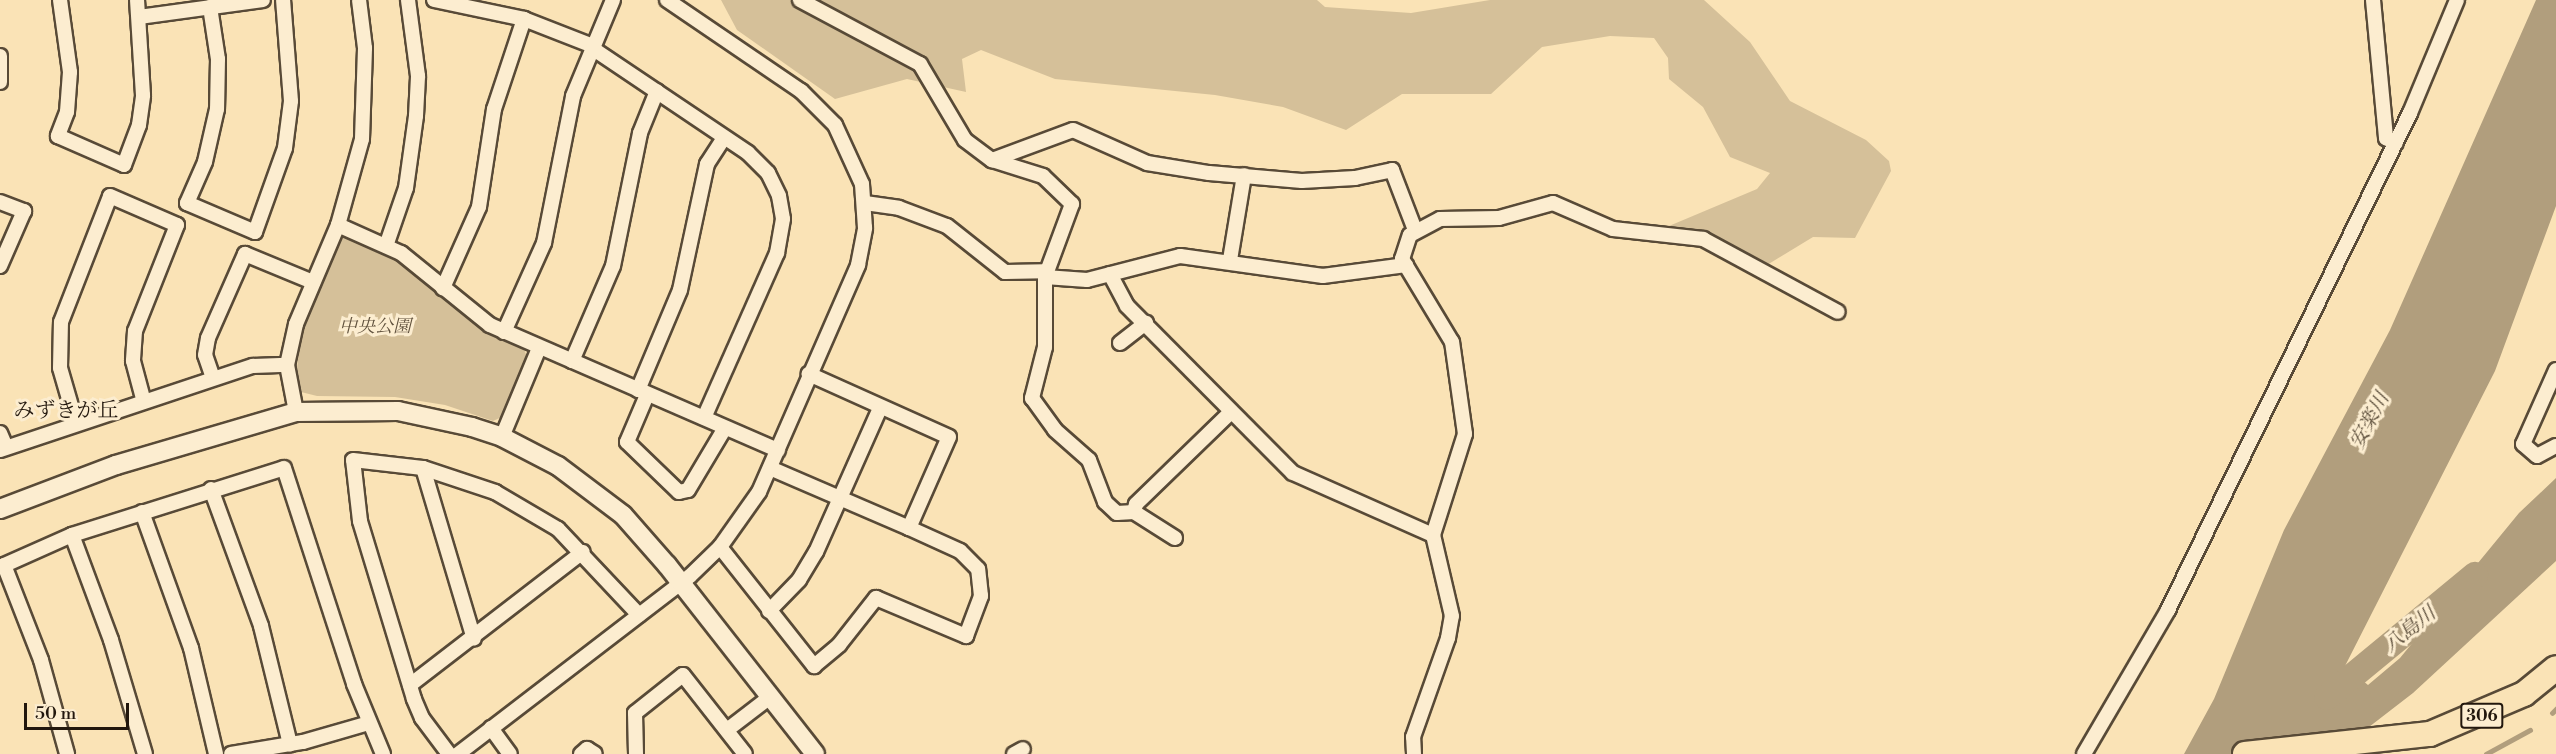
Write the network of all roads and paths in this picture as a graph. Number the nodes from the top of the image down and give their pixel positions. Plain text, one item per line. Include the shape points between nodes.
1 (60, 0) edge
2 (137, 0) edge
3 (263, 0) edge
4 (283, 0) edge
5 (359, 0) edge
6 (408, 0) edge
7 (434, 0) edge
8 (613, 0) edge
9 (800, 0) edge
10 (2373, 0) edge
11 (2457, 0) edge
12 (671, 1) edge
13 (210, 7) junction
14 (139, 17) junction
15 (524, 19) junction
16 (592, 47) junction
17 (0, 56) edge
18 (0, 82) edge
19 (657, 91) junction
20 (724, 138) junction
21 (2396, 143) junction
22 (992, 160) junction
23 (1244, 175) junction
24 (0, 202) edge
25 (865, 203) junction
26 (338, 225) junction
27 (1415, 230) junction
28 (386, 246) junction
29 (1230, 260) junction
30 (1406, 265) junction
31 (0, 266) edge
32 (1044, 274) junction
33 (1110, 274) junction
34 (313, 282) junction
35 (443, 288) junction
36 (1838, 312) dead end
37 (1146, 323) junction
38 (504, 332) junction
39 (1120, 343) dead end
40 (539, 348) junction
41 (572, 361) junction
42 (287, 365) junction
43 (2556, 369) edge
44 (809, 374) junction
45 (213, 378) junction
46 (643, 392) junction
47 (144, 402) junction
48 (880, 408) junction
49 (296, 412) junction
50 (1231, 412) junction
51 (704, 418) junction
52 (75, 423) junction
53 (725, 428) junction
54 (0, 433) edge
55 (502, 437) junction
56 (2556, 446) edge
57 (3, 449) edge
58 (778, 450) junction
59 (423, 468) junction
60 (770, 468) junction
61 (211, 489) junction
62 (840, 500) junction
63 (0, 509) edge
64 (142, 512) junction
65 (1134, 512) junction
66 (909, 528) junction
67 (72, 535) junction
68 (1433, 535) junction
69 (1175, 538) dead end
70 (720, 547) junction
71 (583, 552) junction
72 (2, 566) edge
73 (680, 583) junction
74 (769, 611) junction
75 (639, 615) junction
76 (474, 639) junction
77 (2556, 668) edge
78 (410, 685) junction
79 (770, 696) junction
80 (369, 723) junction
81 (491, 728) junction
82 (727, 730) junction
83 (290, 744) junction
84 (67, 754) edge
85 (145, 754) edge
86 (216, 754) edge
87 (231, 754) edge
88 (383, 754) edge
89 (449, 754) edge
90 (458, 754) edge
91 (510, 754) edge
92 (581, 754) edge
93 (595, 754) edge
94 (636, 754) edge
95 (745, 754) edge
96 (815, 754) edge
97 (1414, 754) edge
98 (2084, 754) edge
99 (2245, 754) edge

1 - 14 street via 70,72 67,112 58,136 124,165 142,110
2 - 14 street
3 - 13 street
4 - 13 street via 291,56 290,110 282,158 255,232 186,203 205,162 217,109 218,59
5 - 26 street via 366,98 355,178
6 - 28 street via 418,76 416,116 406,188
7 - 15 street
8 - 16 street
9 - 22 street via 920,64 965,140
10 - 21 street via 2386,138
11 - 21 street
12 - 25 street via 821,108 850,148
13 - 14 street
15 - 16 street
15 - 35 street via 494,109 478,207
16 - 19 street
16 - 38 street via 565,128 544,243
17 - 18 street
19 - 20 street
19 - 41 street via 640,134 613,266
20 - 46 street via 707,164 681,290
20 - 51 street via 768,173 783,219 777,253
21 - 98 street via 2168,610
22 - 23 street via 1073,130 1147,163
22 - 32 street via 1043,176 1072,204
23 - 27 street via 1326,180 1392,170
23 - 29 street
24 - 31 street via 24,211
25 - 32 street via 899,208 946,226 1005,272
25 - 44 street via 858,265
26 - 28 street
26 - 34 street
27 - 30 street via 1401,251
27 - 36 street via 1440,219 1499,218 1553,203 1612,230 1703,239
28 - 35 street
29 - 30 street via 1323,276
29 - 33 street via 1180,256
30 - 68 street via 1452,342 1465,420 1463,449
32 - 33 street via 1087,280
32 - 65 street via 1045,347 1032,398 1055,429 1089,460 1105,502 1117,513
33 - 37 street via 1127,306
34 - 42 street via 296,324
34 - 45 street via 245,254 208,338 206,355
35 - 38 street
37 - 39 street
37 - 50 street
38 - 40 street
40 - 41 street
40 - 55 street
41 - 46 street
42 - 45 street via 253,366
42 - 49 street
43 - 56 street via 2523,444 2537,456
44 - 48 street
44 - 58 street
45 - 47 street
46 - 51 street
46 - 53 street via 627,442 679,492 688,490
47 - 52 street
47 - 52 street via 133,361 135,331 177,225 110,196 61,322 60,368
48 - 62 street
48 - 66 street via 949,437
49 - 55 street via 398,411
49 - 63 street via 116,465
50 - 65 street
50 - 68 street via 1293,473
51 - 53 street
52 - 57 street
53 - 58 street
54 - 57 street
55 - 73 street via 603,498 647,540
58 - 60 street
59 - 71 street via 495,492 558,529
59 - 76 street
59 - 78 street via 354,460 360,521
60 - 62 street
60 - 70 street via 747,513
61 - 64 street
61 - 80 street via 284,468
61 - 83 street via 261,626
62 - 66 street
62 - 74 street via 807,568
64 - 67 street
64 - 86 street via 191,648
65 - 69 street
66 - 74 street via 960,551 978,569 981,596 966,636 876,598 839,645 814,666
67 - 72 street
67 - 85 street via 111,640
68 - 97 street via 1452,616 1413,737
70 - 73 street
70 - 74 street
71 - 75 street
71 - 76 street
72 - 84 street via 41,660
73 - 75 street
73 - 79 street
75 - 81 street
76 - 78 street
77 - 99 highway, 306 via 2524,694 2469,721 2397,741
78 - 89 street via 422,718
79 - 82 street
79 - 96 street
80 - 83 street
80 - 88 street
81 - 90 street
81 - 91 street
82 - 94 street via 683,675 635,712
82 - 95 street
83 - 87 street
92 - 93 street via 587,749

